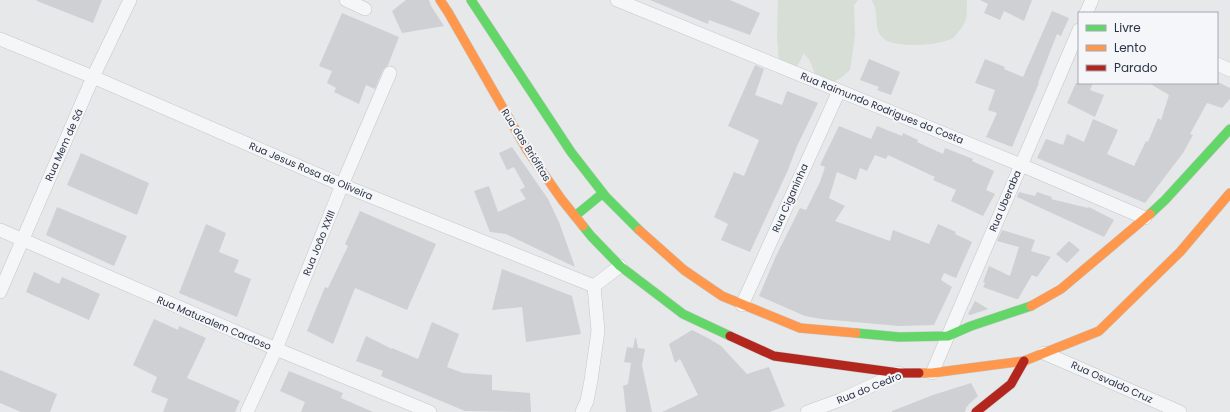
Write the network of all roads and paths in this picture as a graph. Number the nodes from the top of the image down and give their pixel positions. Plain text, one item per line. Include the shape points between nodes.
1 (130, 0) edge
2 (346, 0) edge
3 (440, 0) edge
4 (617, 0) edge
5 (472, 1) edge
6 (365, 9) dead end
7 (1078, 32) edge
8 (0, 39) edge
9 (1218, 64) edge
10 (1230, 70) edge
11 (390, 74) dead end
12 (93, 77) junction
13 (839, 91) junction
14 (1230, 130) edge
15 (1021, 165) junction
16 (342, 185) junction
17 (603, 193) junction
18 (1230, 193) edge
19 (575, 216) junction
20 (1145, 218) junction
21 (0, 230) edge
22 (22, 240) junction
23 (620, 266) junction
24 (594, 286) junction
25 (0, 292) edge
26 (742, 305) junction
27 (948, 336) junction
28 (276, 349) junction
29 (1044, 353) junction
30 (1024, 360) junction
31 (899, 373) junction
32 (932, 373) junction
33 (247, 412) edge
34 (430, 412) edge
35 (582, 412) edge
36 (807, 412) edge
37 (976, 412) edge
38 (1180, 412) edge

1 - 12 street, Rua Mem de Sá
2 - 6 street
3 - 19 street, Rua das Briófitas via 528,150
4 - 13 street, Rua Raimundo Rodrigues da Costa
5 - 17 street via 571,152
7 - 15 street, Rua Uberaba
8 - 12 street, Rua Jesus Rosa de Oliveira
9 - 10 street
11 - 16 street, Rua João XXIII
12 - 16 street, Rua Jesus Rosa de Oliveira
12 - 22 street, Rua Mem de Sá
13 - 15 street, Rua Raimundo Rodrigues da Costa
13 - 26 street, Rua Ciganinha
14 - 20 street via 1166,200
15 - 20 street, Rua Raimundo Rodrigues da Costa
15 - 27 street, Rua Uberaba
16 - 24 street, Rua Jesus Rosa de Oliveira
16 - 28 street, Rua João XXIII
17 - 19 street
17 - 26 street via 684,270 722,296
18 - 29 street, Rua do Cedro via 1180,252 1099,331
19 - 23 street, Rua das Briófitas
20 - 27 street via 1061,289 1031,306
21 - 22 street, Rua Matuzalem Cardoso
22 - 25 street, Rua Mem de Sá
22 - 28 street, Rua Matuzalem Cardoso
23 - 24 street
23 - 31 street, Rua das Briófitas via 683,314 774,356
24 - 35 street via 598,331 587,401
26 - 27 street via 800,328 899,337
27 - 32 street, Rua Uberaba
28 - 33 street, Rua João XXIII
28 - 34 street, Rua Matuzalem Cardoso
29 - 30 street, Rua do Cedro
29 - 38 street, Rua Osvaldo Cruz
30 - 32 street, Rua do Cedro
30 - 37 street via 1011,384
31 - 32 street, Rua do Cedro
31 - 36 street, Rua do Cedro

